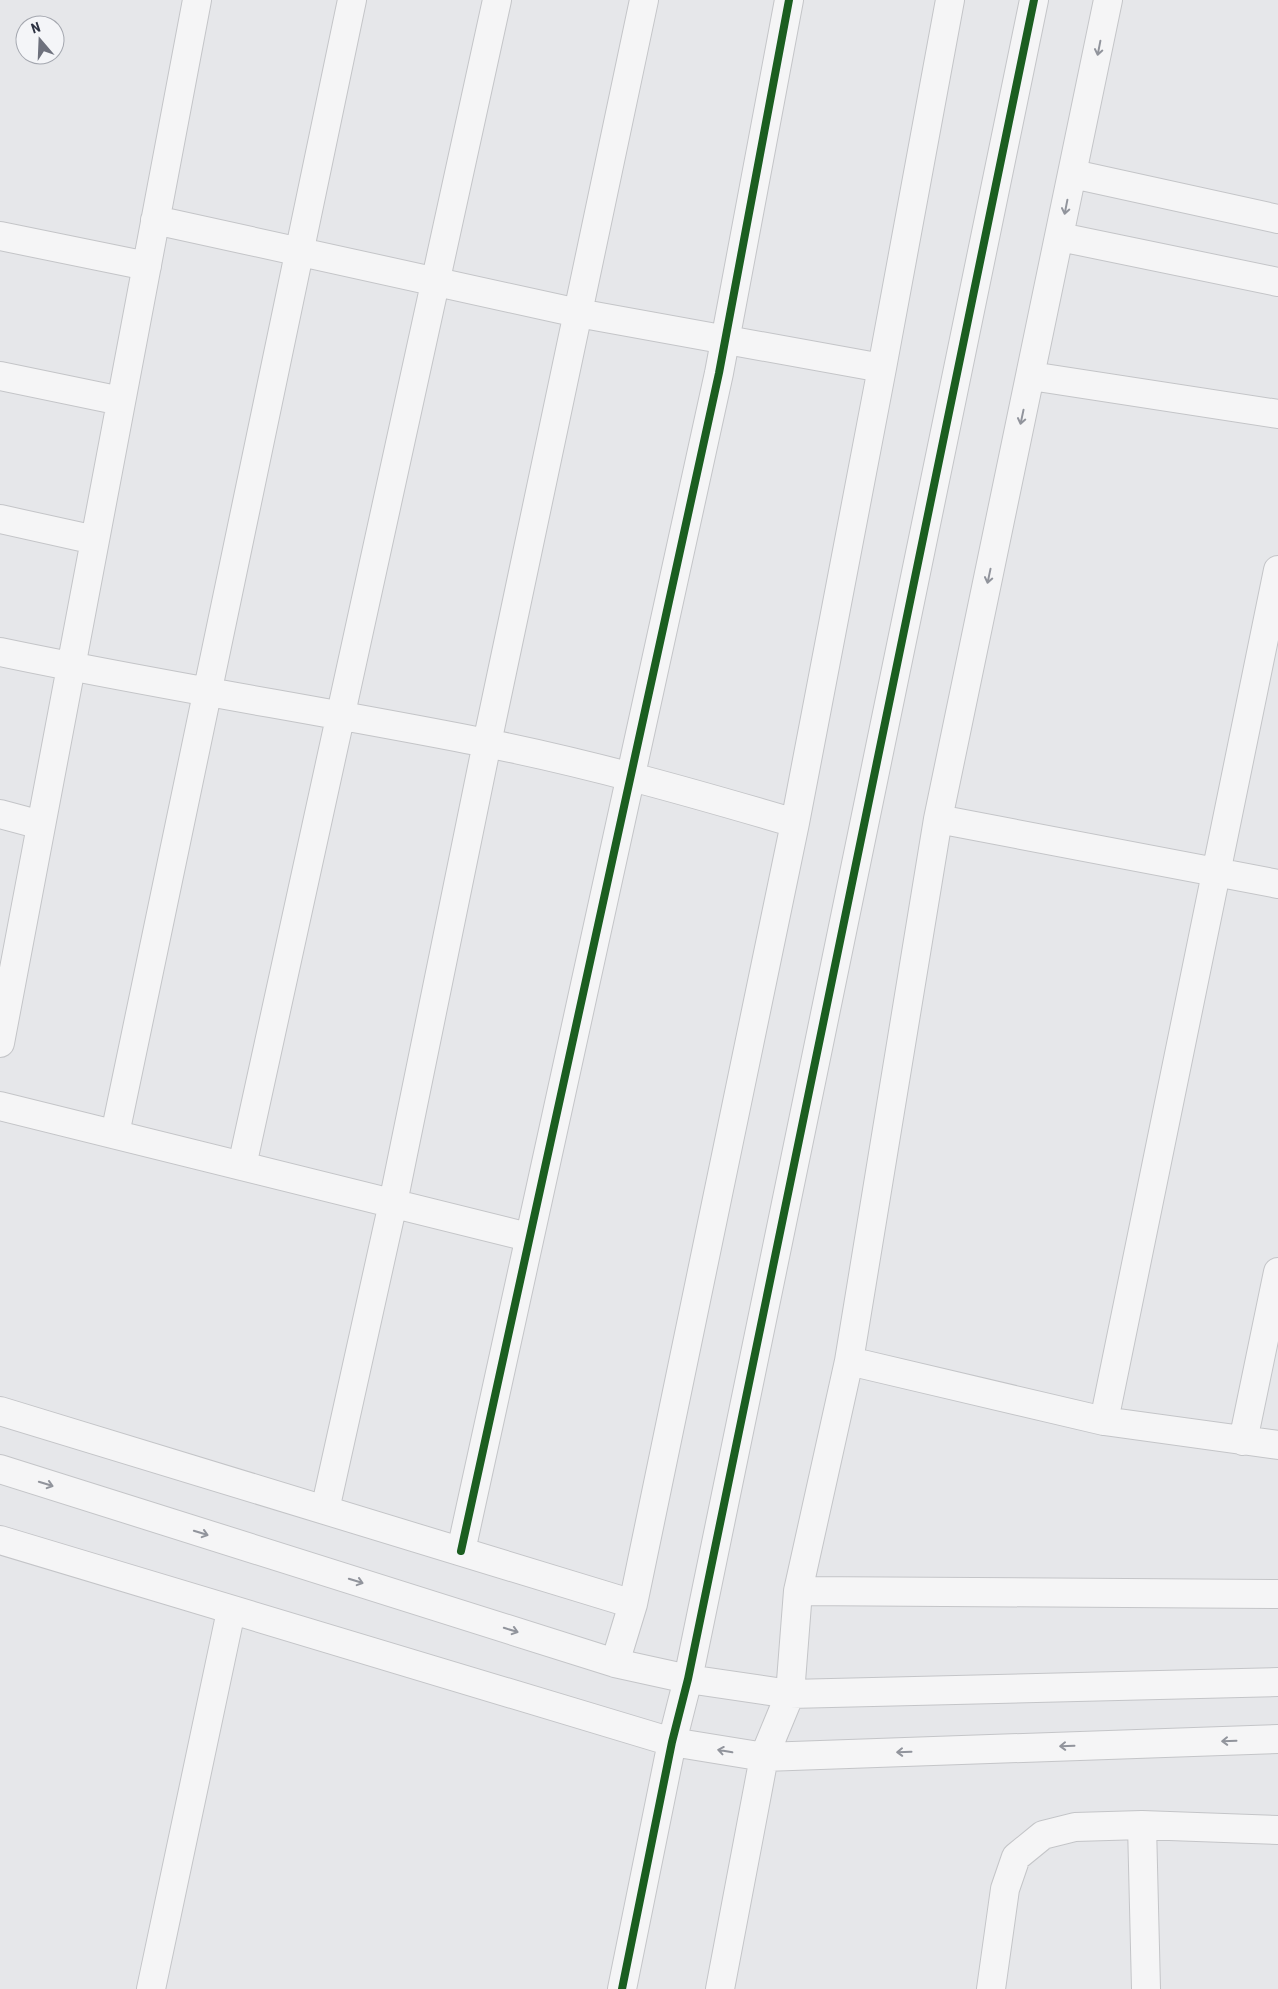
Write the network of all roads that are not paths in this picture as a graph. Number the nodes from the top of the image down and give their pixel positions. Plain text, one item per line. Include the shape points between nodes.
1 (197, 0) edge
2 (352, 0) edge
3 (497, 0) edge
4 (644, 0) edge
5 (789, 0) edge
6 (950, 0) edge
7 (1034, 0) edge
8 (1108, 0) edge
9 (1073, 174) junction
10 (1278, 219) edge
11 (155, 220) junction
12 (0, 236) edge
13 (1060, 237) junction
14 (299, 253) junction
15 (147, 266) junction
16 (436, 281) junction
17 (1278, 282) edge
18 (578, 313) junction
19 (724, 341) junction
20 (882, 368) junction
21 (0, 376) edge
22 (1031, 376) junction
23 (121, 401) junction
24 (1278, 414) edge
25 (0, 519) edge
26 (95, 540) junction
27 (1278, 570) edge
28 (0, 652) edge
29 (71, 667) junction
30 (207, 692) junction
31 (340, 716) junction
32 (487, 743) junction
33 (631, 775) junction
34 (0, 814) edge
35 (938, 819) junction
36 (795, 823) junction
37 (41, 825) junction
38 (1218, 871) junction
39 (1278, 884) edge
40 (7, 966) edge
41 (0, 1043) edge
42 (0, 1106) edge
43 (114, 1134) junction
44 (242, 1166) junction
45 (393, 1203) junction
46 (528, 1237) junction
47 (1278, 1272) edge
48 (849, 1361) junction
49 (0, 1411) edge
50 (1104, 1421) junction
51 (1243, 1441) junction
52 (1278, 1445) edge
53 (0, 1469) edge
54 (324, 1510) junction
55 (0, 1540) edge
56 (461, 1551) junction
57 (798, 1591) junction
58 (1278, 1594) edge
59 (633, 1604) junction
60 (231, 1611) junction
61 (615, 1663) junction
62 (688, 1679) junction
63 (1278, 1682) edge
64 (790, 1694) junction
65 (1278, 1739) edge
66 (672, 1742) junction
67 (764, 1758) junction
68 (1142, 1825) junction
69 (1278, 1830) edge
70 (151, 1989) edge
71 (622, 1989) edge
72 (720, 1989) edge
73 (991, 1989) edge
74 (1146, 1989) edge

1 - 11 street
2 - 14 street
3 - 16 street
4 - 18 street
5 - 19 street
6 - 20 street
7 - 62 street
8 -> 9 street
9 - 10 street
9 -> 13 street
11 - 14 street
11 - 15 street
12 - 15 street
13 - 17 street
13 - 22 street
14 - 16 street
14 - 30 street
15 - 23 street
16 - 18 street
16 - 31 street
18 - 19 street
18 - 32 street
19 - 20 street
19 - 33 street
20 - 36 street
21 - 23 street
22 - 24 street
22 -> 35 street
23 - 26 street
25 - 26 street
26 - 29 street
27 - 38 street
28 - 29 street
29 - 30 street
29 - 37 street
30 - 31 street
30 - 43 street
31 - 32 street
31 - 44 street
32 - 33 street
32 - 45 street
33 - 36 street
33 - 46 street
34 - 37 street
35 - 38 street
35 - 48 street
36 - 59 street
37 - 40 street
38 - 39 street
38 - 50 street
40 - 41 street
42 - 43 street
43 - 44 street
44 - 45 street
45 - 46 street
45 - 54 street
46 - 56 street
47 - 51 street
48 - 50 street
48 - 57 street
49 - 54 street
50 - 51 street
51 - 52 street
53 -> 61 street
54 - 56 street
55 - 60 street
56 - 59 street
57 - 58 street
57 - 64 street
59 - 61 street
60 - 66 street
60 - 70 street
61 - 62 street
62 - 64 street
62 - 66 street
63 - 64 street
64 - 67 street
65 -> 67 street
67 -> 66 street
66 - 71 street
67 - 72 street
68 - 69 street
68 - 73 street via 1075,1827 1043,1835 1016,1857 1005,1889
68 - 74 street

